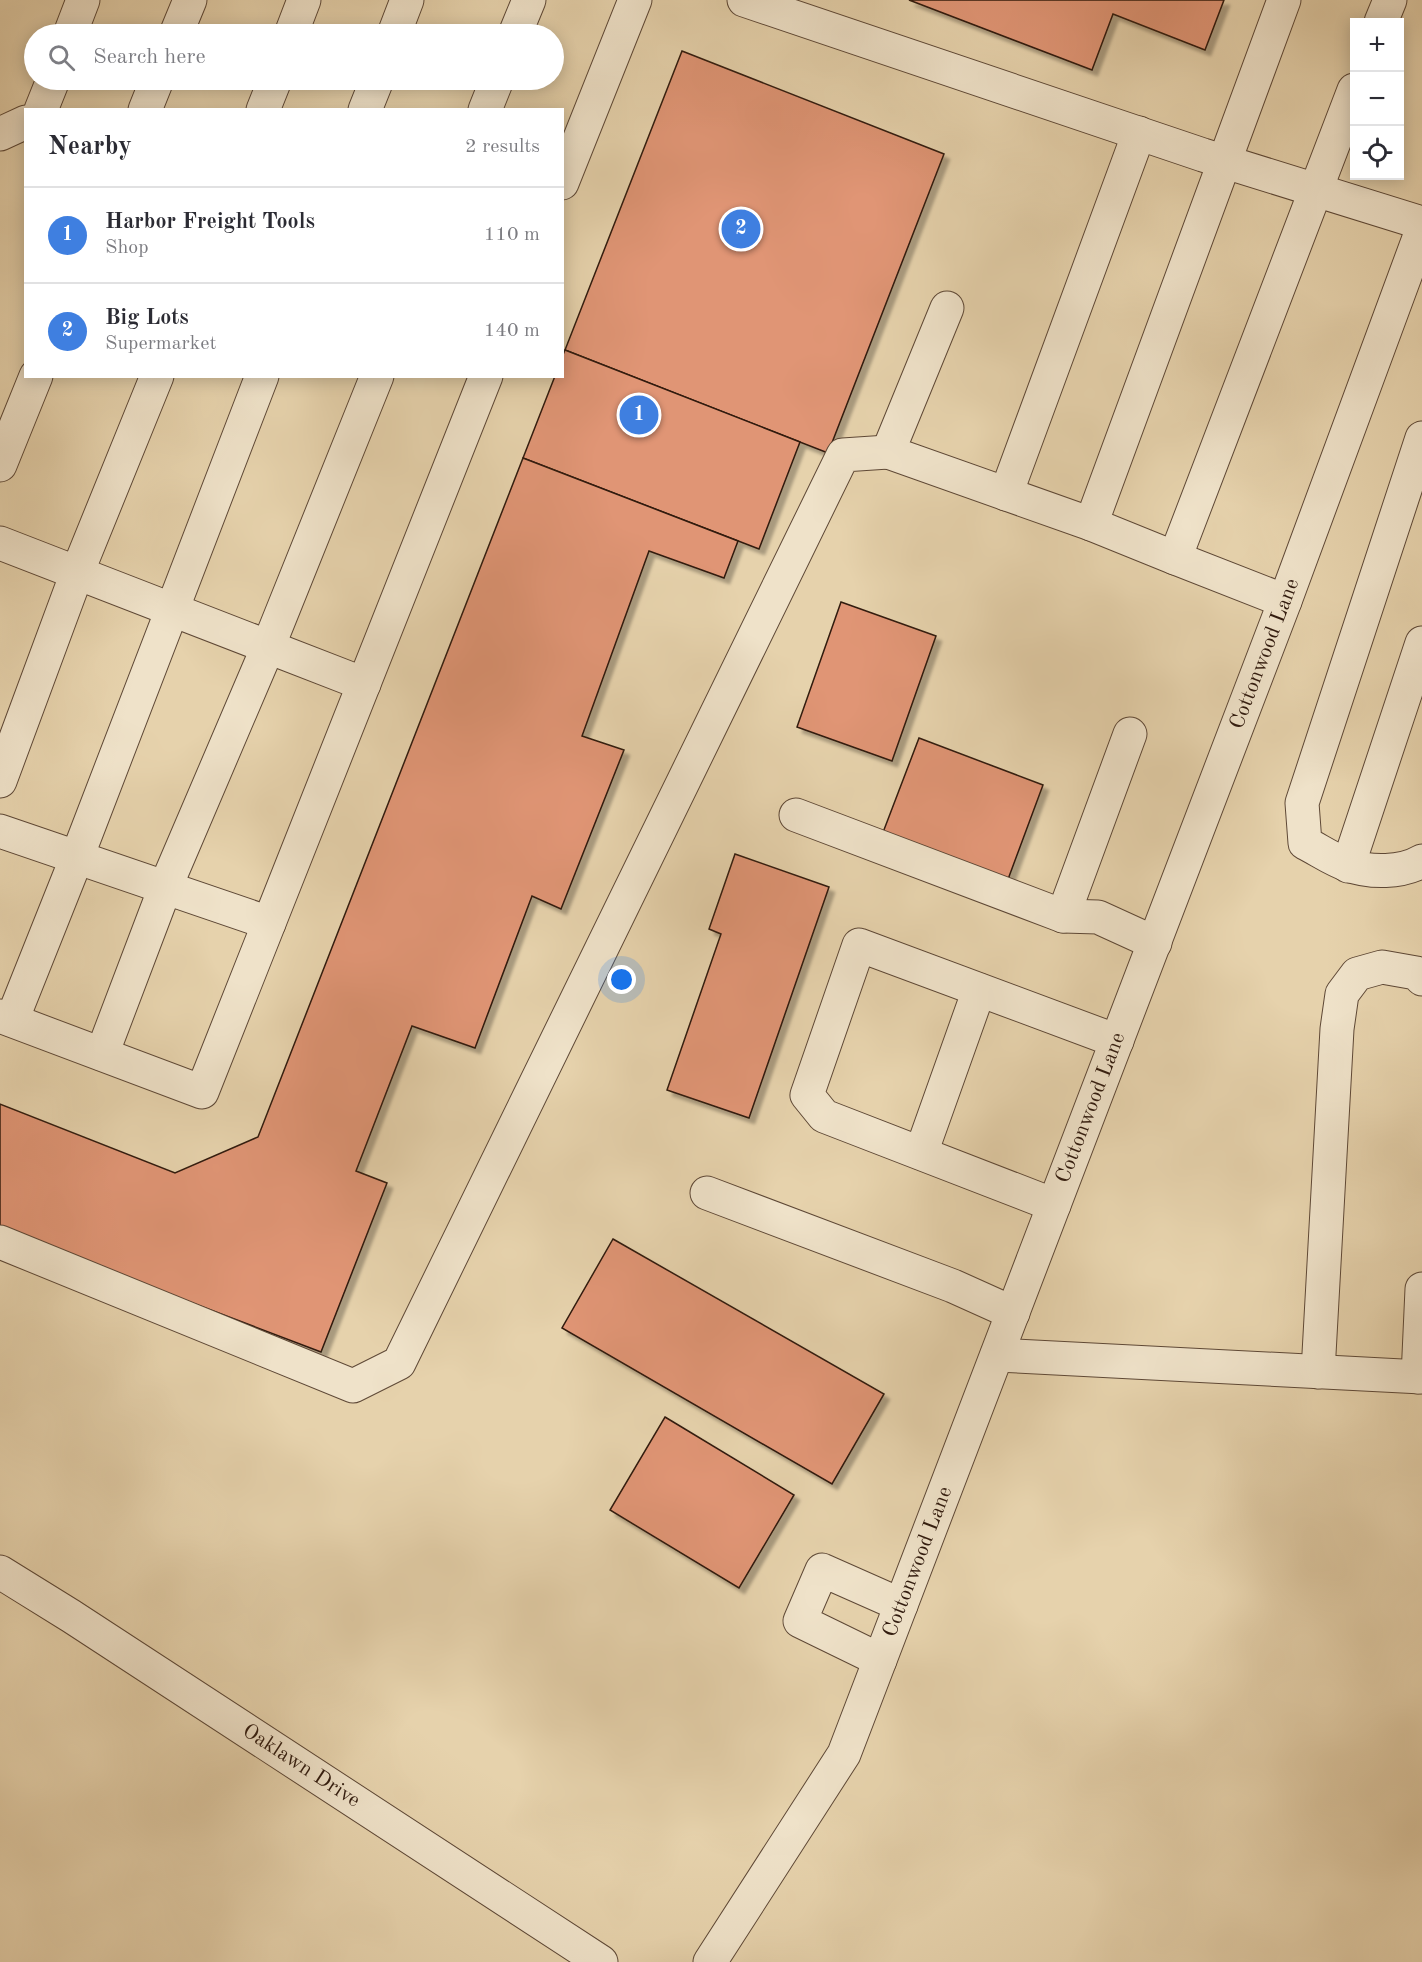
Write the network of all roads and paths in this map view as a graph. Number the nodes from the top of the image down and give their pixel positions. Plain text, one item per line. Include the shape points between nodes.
1 (83, 0) edge
2 (190, 0) edge
3 (304, 0) edge
4 (407, 0) edge
5 (529, 0) edge
6 (635, 0) edge
7 (744, 0) edge
8 (1284, 0) edge
9 (1390, 0) edge
10 (1383, 18) edge
11 (74, 24) edge
12 (180, 24) edge
13 (295, 24) edge
14 (398, 24) edge
15 (519, 24) edge
16 (49, 90) edge
17 (153, 90) edge
18 (271, 90) edge
19 (372, 90) edge
20 (493, 90) edge
21 (1350, 100) edge
22 (42, 108) edge
23 (146, 108) edge
24 (264, 108) edge
25 (366, 108) edge
26 (486, 108) edge
27 (24, 123) edge
28 (1139, 133) junction
29 (0, 134) edge
30 (1224, 162) junction
31 (564, 178) edge
32 (1315, 191) junction
33 (1422, 223) edge
34 (1422, 230) edge
35 (947, 308) dead end
36 (35, 378) edge
37 (156, 378) edge
38 (261, 378) edge
39 (376, 378) edge
40 (485, 378) edge
41 (1422, 438) edge
42 (2, 452) edge
43 (888, 452) junction
44 (1006, 494) junction
45 (1091, 524) junction
46 (0, 543) edge
47 (1175, 558) junction
48 (77, 573) junction
49 (1285, 601) junction
50 (173, 610) junction
51 (1422, 643) edge
52 (268, 646) junction
53 (364, 684) junction
54 (9, 727) edge
55 (1130, 734) dead end
56 (0, 781) edge
57 (796, 815) dead end
58 (0, 831) edge
59 (77, 857) junction
60 (1422, 861) edge
61 (1348, 866) junction
62 (165, 888) junction
63 (1063, 916) junction
64 (269, 923) junction
65 (1155, 943) junction
66 (1422, 979) edge
67 (979, 990) junction
68 (6, 1018) edge
69 (1117, 1041) junction
70 (102, 1054) junction
71 (921, 1153) junction
72 (707, 1193) dead end
73 (1054, 1205) junction
74 (0, 1242) edge
75 (1422, 1289) edge
76 (1013, 1313) junction
77 (997, 1355) junction
78 (1318, 1372) junction
79 (1420, 1377) edge
80 (0, 1572) edge
81 (901, 1605) junction
82 (880, 1660) junction
83 (601, 1962) edge
84 (710, 1962) edge

1 - 11 street
2 - 12 street
3 - 13 street
4 - 14 street
5 - 15 street
6 - 31 street
7 - 28 street
8 - 30 street
9 - 10 street
16 - 22 street
17 - 23 street
18 - 24 street
19 - 25 street
20 - 26 street
21 - 32 street
27 - 29 street
28 - 30 street
28 - 44 street
30 - 32 street
30 - 45 street
32 - 33 street
32 - 47 street
34 - 49 street, Cottonwood Lane
35 - 43 street
36 - 42 street
37 - 48 street
38 - 50 street
39 - 52 street
40 - 53 street
41 - 61 street via 1302,803 1305,843
43 - 44 street
43 - 74 street via 843,455 399,1363 353,1386
44 - 45 street
45 - 47 street
46 - 48 street
47 - 49 street
48 - 50 street
48 - 54 street
49 - 65 street, Cottonwood Lane
50 - 52 street
50 - 59 street
51 - 61 street
52 - 53 street
52 - 62 street
53 - 64 street
54 - 56 street
55 - 63 street
57 - 63 street
58 - 59 street
59 - 62 street
59 - 68 street
60 - 61 street via 1382,871
62 - 64 street
62 - 70 street
63 - 65 street via 1098,917
64 - 70 street via 202,1092
65 - 69 street, Cottonwood Lane
66 - 78 street via 1416,973 1382,967 1357,974 1342,994
67 - 69 street
67 - 71 street
67 - 71 street via 859,945 807,1095 824,1116
68 - 70 street
69 - 73 street, Cottonwood Lane
71 - 73 street
72 - 76 street via 953,1286
73 - 76 street, Cottonwood Lane
75 - 79 street
76 - 77 street, Cottonwood Lane
77 - 78 street
77 - 81 street, Cottonwood Lane
78 - 79 street
80 - 83 street, Oaklawn Drive
81 - 82 street, Cottonwood Lane
81 - 82 street via 822,1570 800,1622
82 - 84 street, Cottonwood Lane via 844,1754

